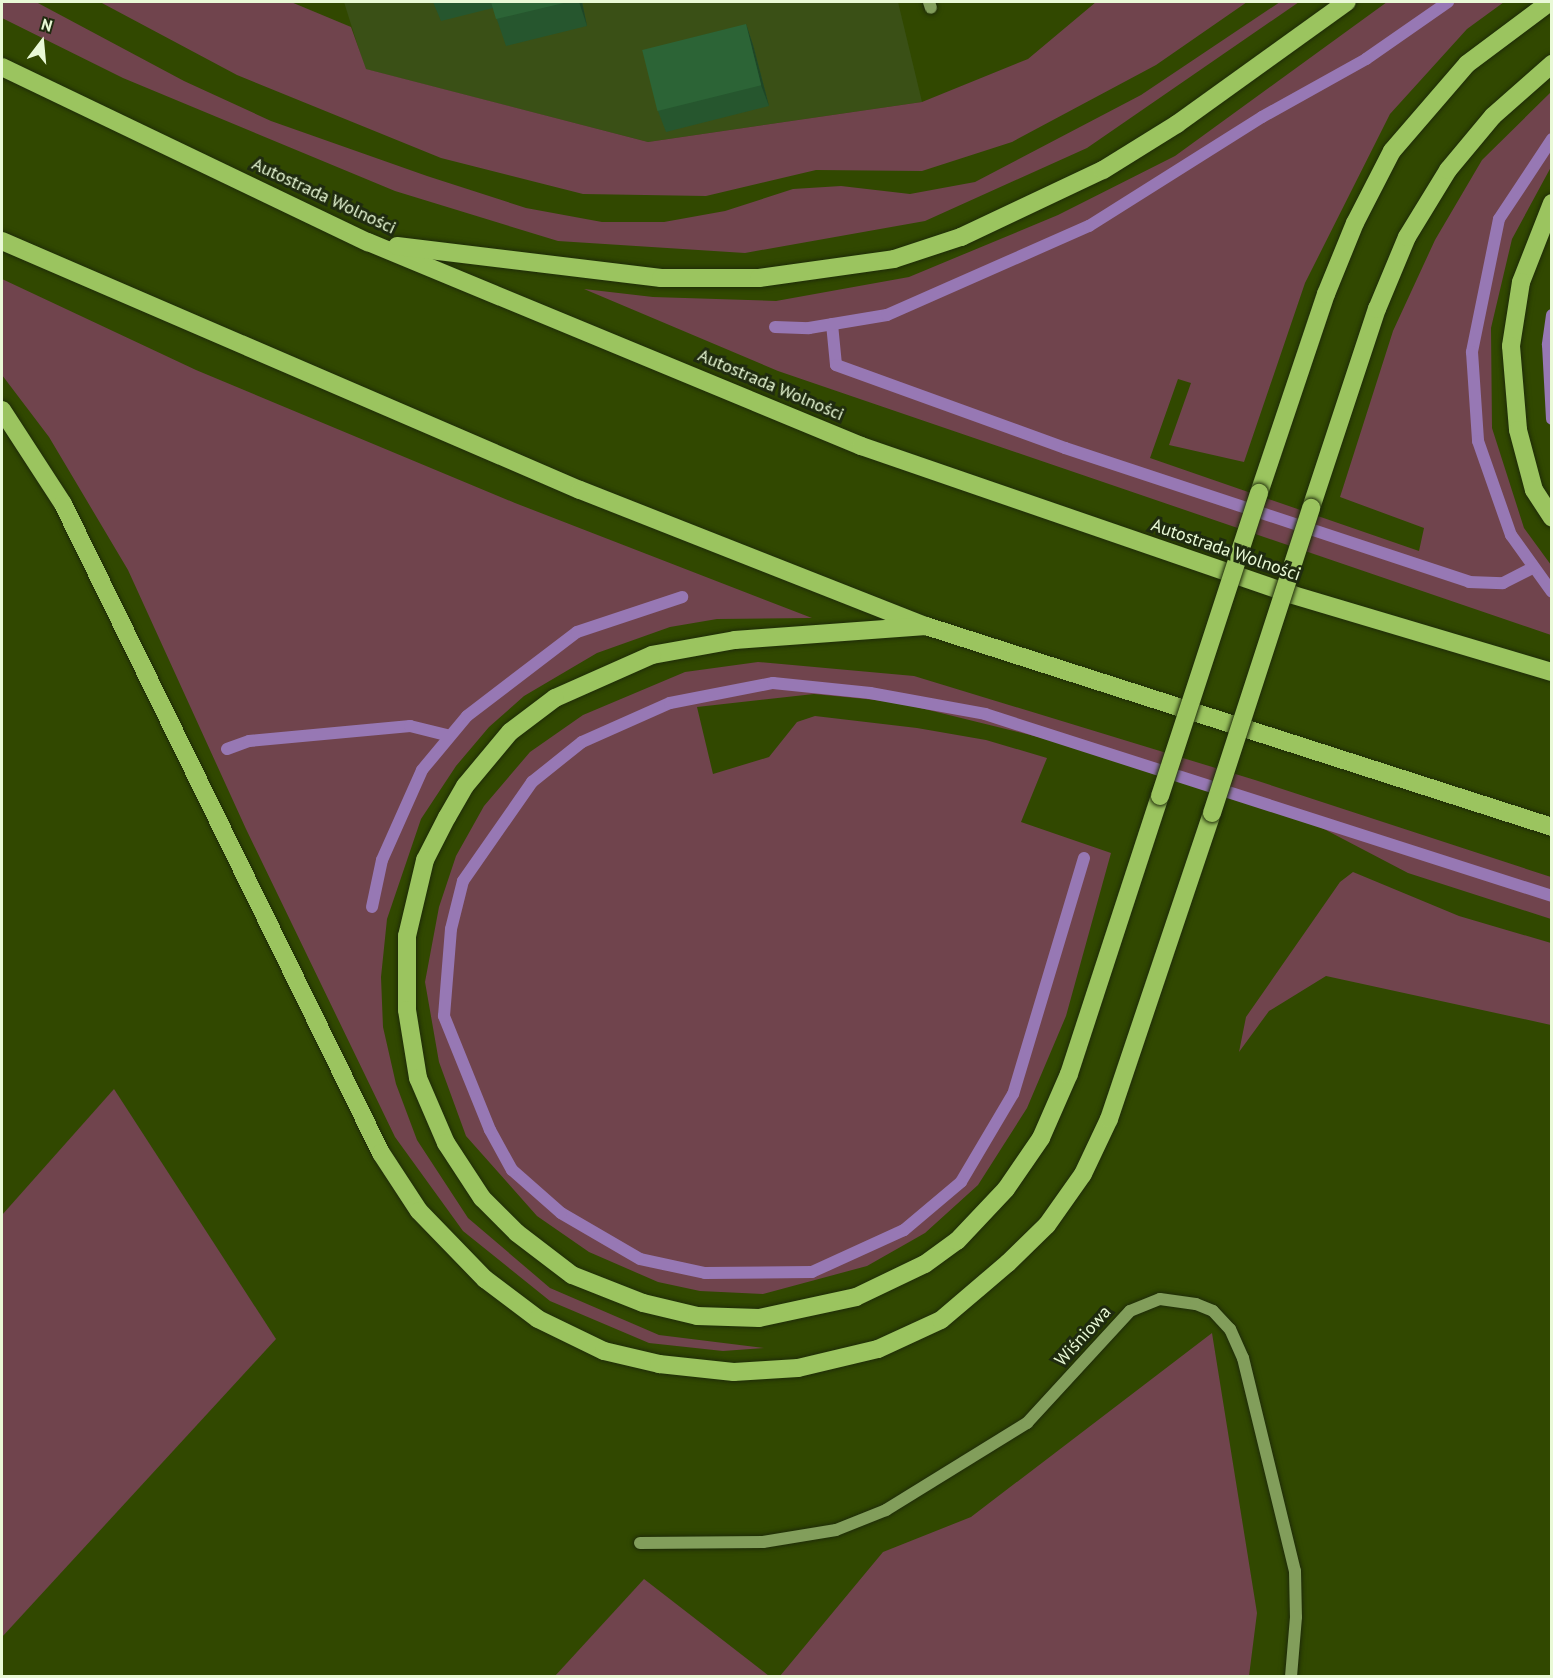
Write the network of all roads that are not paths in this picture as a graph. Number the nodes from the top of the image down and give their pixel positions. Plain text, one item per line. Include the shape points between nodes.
1 (1347, 2) edge
2 (1550, 2) edge
3 (1551, 64) edge
4 (2, 67) edge
5 (1551, 203) edge
6 (2, 241) edge
7 (368, 242) junction
8 (2, 410) edge
9 (1551, 518) edge
10 (926, 626) junction
11 (1551, 672) edge
12 (1551, 827) edge
13 (640, 1543) dead end
14 (1291, 1677) edge

1 - 7 highway via 1176,124 1103,170 961,237 894,259 759,278 661,278 486,260
2 - 10 highway, bridge via 1467,64 1392,152 1355,223 1326,294 1259,493 1069,1074 1041,1138 1006,1190 957,1241 925,1264 856,1297 759,1318 697,1316 643,1303 572,1275 517,1233 482,1198 446,1143 418,1078 407,1010 407,936 425,860 447,817 465,786 510,732 555,698 652,655 735,640
3 - 8 highway, bridge via 1493,116 1448,170 1407,237 1377,309 1110,1119 1083,1174 1047,1225 941,1320 878,1349 798,1368 734,1372 659,1364 604,1351 538,1319 485,1279 419,1211 381,1153 63,504
4 - 7 highway, Autostrada Wolności
5 - 9 highway via 1521,282 1510,346 1518,430 1534,490
6 - 10 highway via 580,490
7 - 11 highway, Autostrada Wolności via 861,446 1293,595
10 - 12 highway
13 - 14 street, Wiśniowa via 763,1542 836,1530 886,1510 1027,1423 1130,1311 1160,1299 1196,1304 1214,1311 1230,1329 1243,1358 1294,1571 1296,1617

